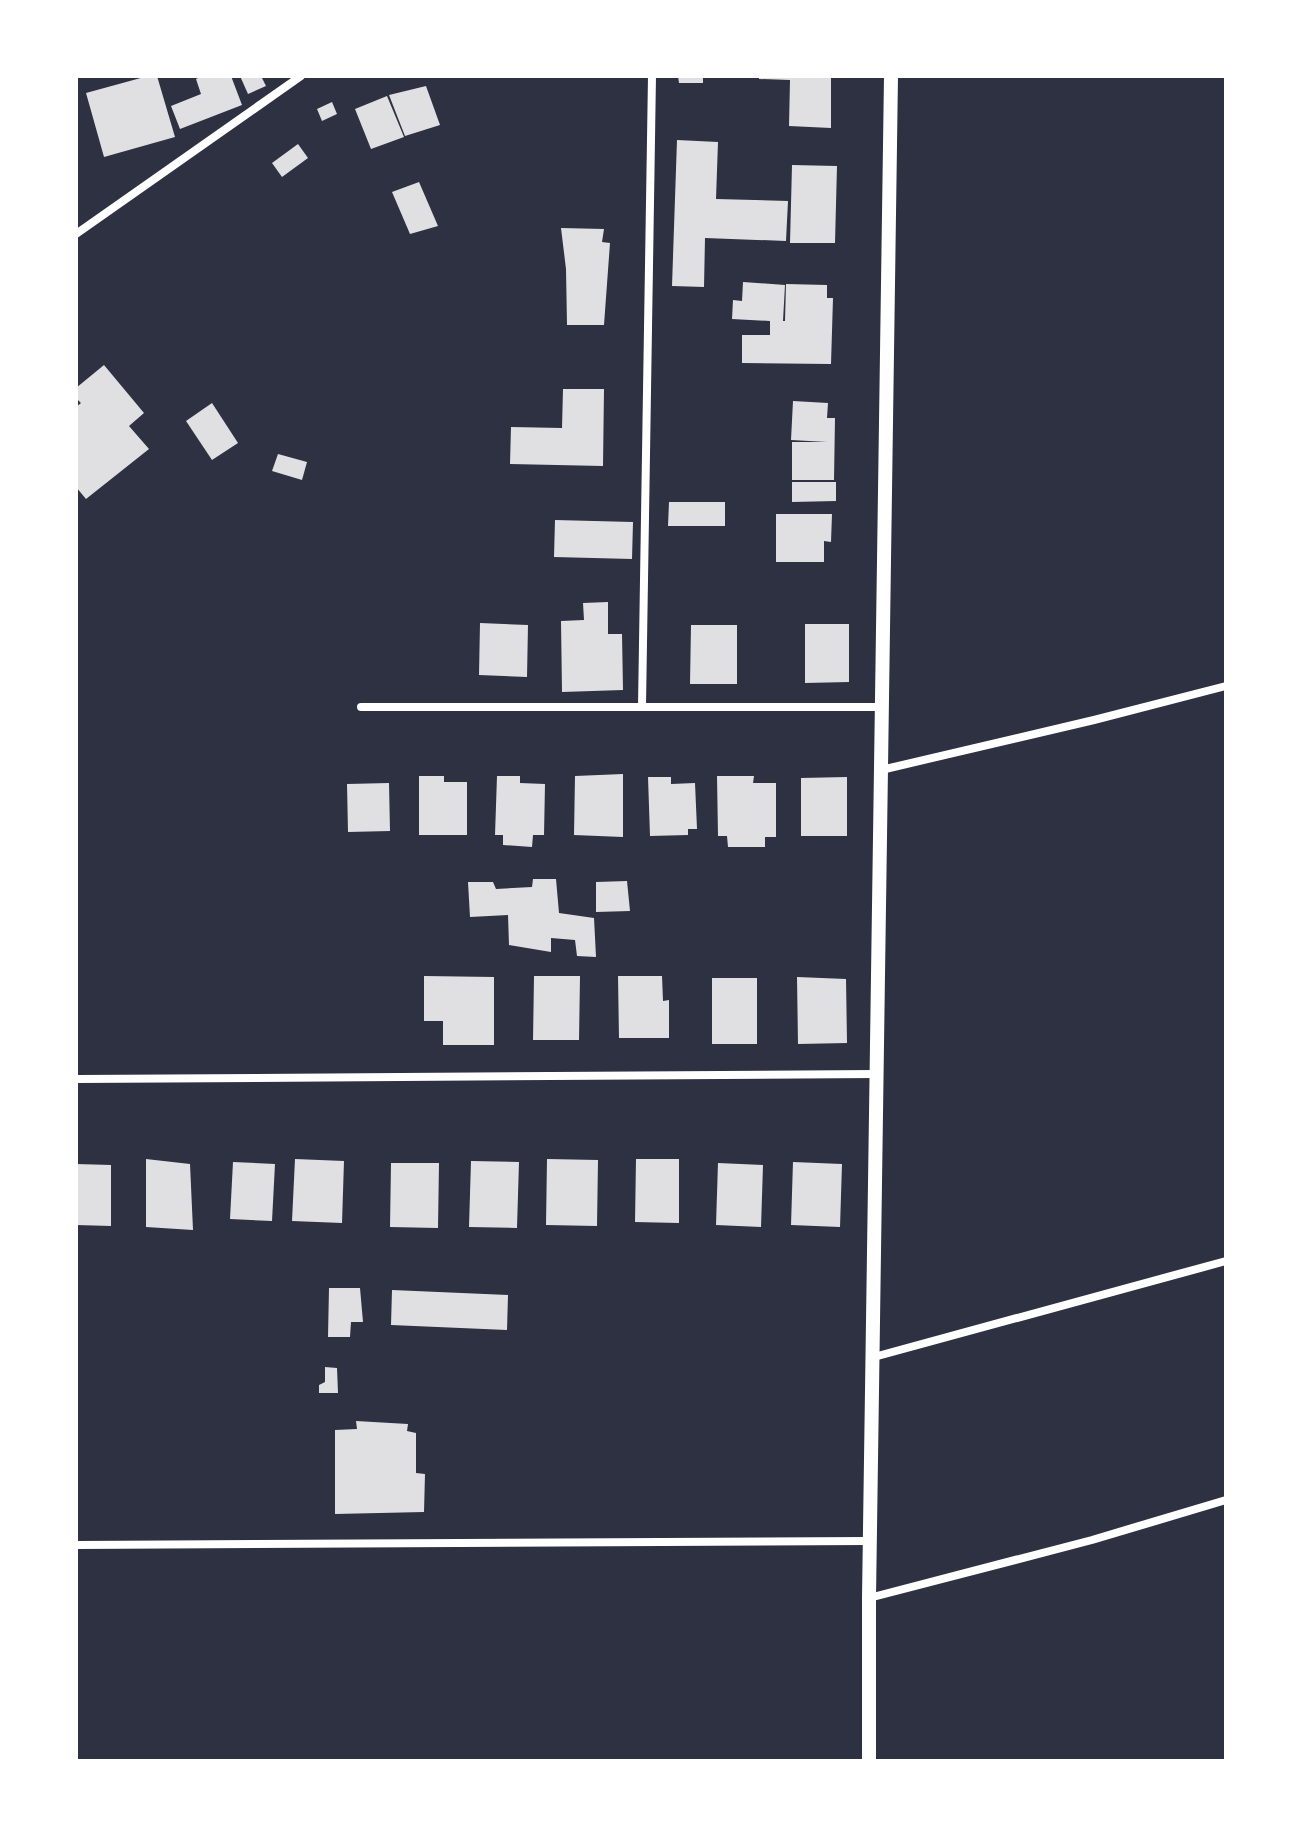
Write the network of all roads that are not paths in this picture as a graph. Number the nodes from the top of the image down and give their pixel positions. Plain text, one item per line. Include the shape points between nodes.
1 (301, 76) edge
2 (652, 76) edge
3 (891, 76) edge
4 (76, 234) edge
5 (1226, 686) edge
6 (642, 706) junction
7 (361, 707) dead end
8 (881, 707) junction
9 (881, 770) junction
10 (877, 1074) junction
11 (76, 1079) edge
12 (1226, 1261) edge
13 (874, 1357) junction
14 (1226, 1500) edge
15 (870, 1541) junction
16 (76, 1545) edge
17 (869, 1598) junction
18 (869, 1761) edge

1 - 4 street
2 - 6 street
3 - 8 street
5 - 9 street
6 - 7 street
6 - 8 street
8 - 9 street
9 - 10 street
10 - 11 street
10 - 13 street
12 - 13 street
13 - 15 street
14 - 17 street
15 - 16 street
15 - 17 street
17 - 18 street

